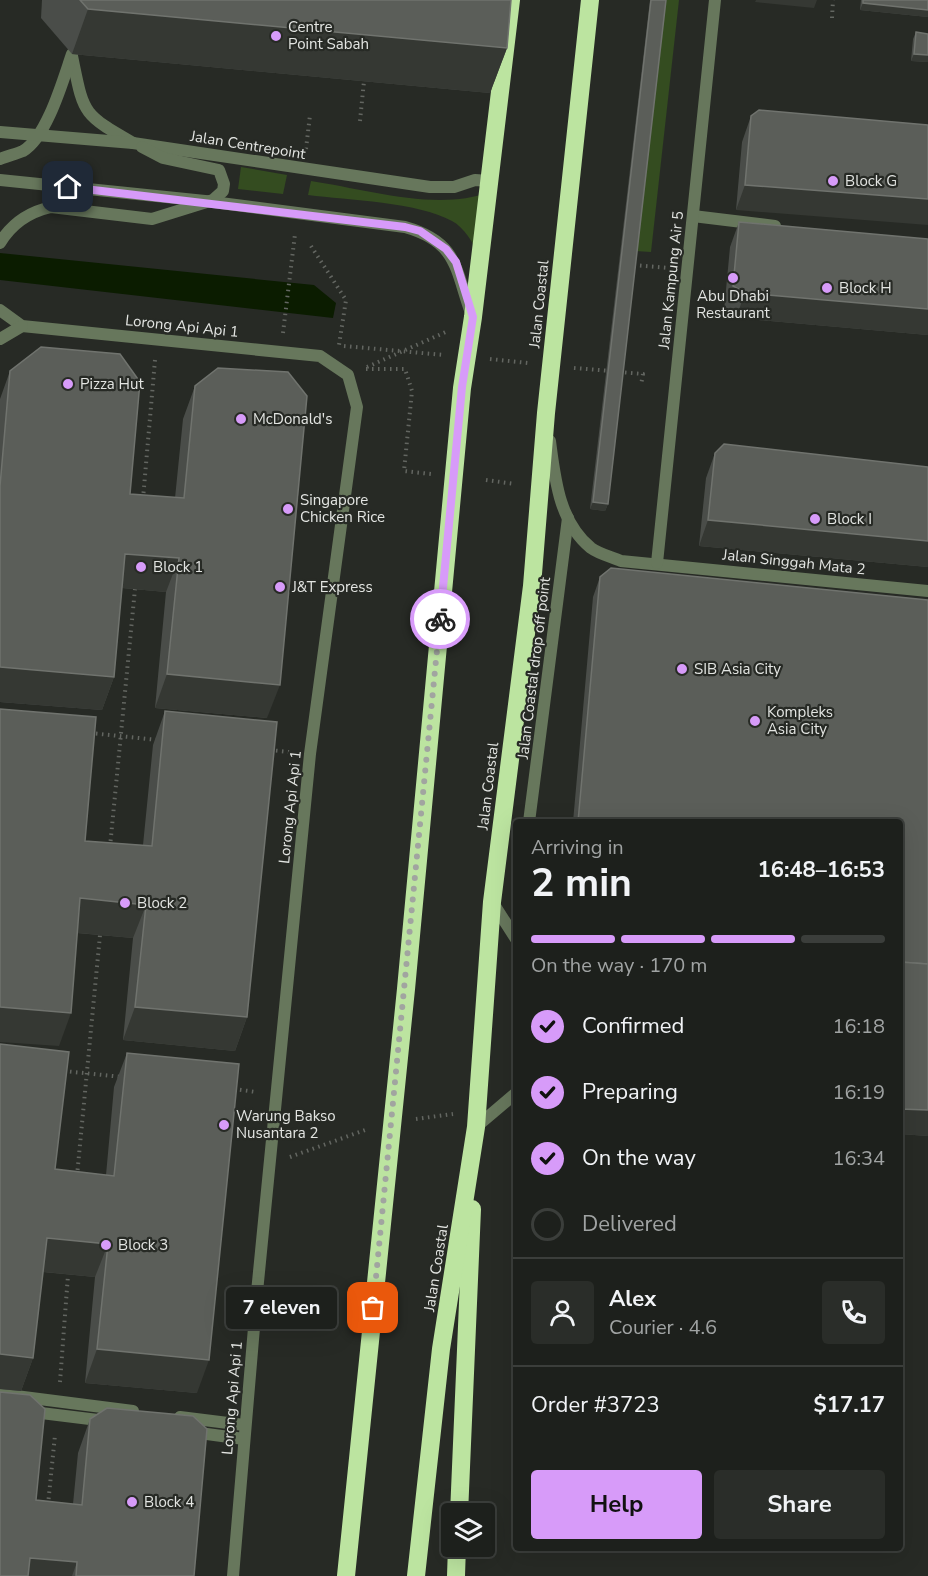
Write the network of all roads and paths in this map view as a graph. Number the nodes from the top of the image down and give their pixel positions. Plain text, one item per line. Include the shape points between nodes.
1 (511, 0) edge
2 (590, 0) edge
3 (715, 0) edge
4 (833, 0) edge
5 (832, 18) dead end
6 (364, 81) edge
7 (360, 121) dead end
8 (0, 132) edge
9 (38, 135) junction
10 (133, 143) junction
11 (0, 159) edge
12 (0, 180) edge
13 (489, 181) junction
14 (205, 201) junction
15 (693, 216) junction
16 (787, 227) edge
17 (0, 243) edge
18 (311, 246) dead end
19 (634, 265) edge
20 (687, 269) junction
21 (0, 310) edge
22 (473, 317) junction
23 (22, 326) junction
24 (449, 331) dead end
25 (0, 339) edge
26 (157, 339) junction
27 (338, 354) dead end
28 (546, 413) junction
29 (441, 475) dead end
30 (486, 480) dead end
31 (515, 484) dead end
32 (142, 505) edge
33 (568, 518) junction
34 (657, 563) junction
35 (135, 589) edge
36 (928, 591) edge
37 (88, 733) edge
38 (121, 736) junction
39 (163, 740) edge
40 (265, 750) edge
41 (310, 754) junction
42 (529, 819) edge
43 (109, 854) edge
44 (492, 902) junction
45 (513, 930) edge
46 (100, 935) edge
47 (63, 1071) edge
48 (86, 1073) junction
49 (134, 1078) edge
50 (229, 1089) edge
51 (276, 1094) junction
52 (513, 1096) edge
53 (476, 1127) junction
54 (471, 1172) junction
55 (76, 1184) edge
56 (68, 1275) edge
57 (0, 1394) edge
58 (58, 1401) junction
59 (0, 1408) edge
60 (143, 1412) edge
61 (57, 1415) junction
62 (165, 1415) edge
63 (125, 1424) edge
64 (244, 1425) junction
65 (184, 1431) edge
66 (244, 1438) junction
67 (460, 1503) edge
68 (47, 1514) edge
69 (457, 1557) edge
70 (233, 1576) edge
71 (346, 1576) edge
72 (416, 1576) edge
73 (456, 1576) edge

1 - 13 highway
2 - 28 highway, Jalan Coastal
3 - 15 street, Jalan Kampung Air 5
4 - 5 path
6 - 7 path
8 - 9 street, Jalan Centrepoint
9 - 10 street, Jalan Centrepoint
9 - 10 street via 72,54 86,112
9 - 11 street via 24,150
10 - 13 street, Jalan Centrepoint via 430,187
10 - 14 street via 163,158 219,170 223,191 213,200
12 - 14 street
13 - 22 highway
14 - 17 street via 152,219 51,207 19,220
14 - 22 street via 420,231 446,249 456,262
15 - 16 street
15 - 20 street, Jalan Kampung Air 5
18 - 27 path via 346,300
19 - 20 path
20 - 34 street, Jalan Kampung Air 5
21 - 23 street
22 - 71 highway via 462,387
23 - 25 street
23 - 26 street, Lorong Api Api 1
24 - 29 path via 363,369 405,369 412,391 404,471
26 - 32 path
26 - 41 street, Lorong Api Api 1 via 320,356 348,375 357,407
28 - 33 street via 555,481
28 - 44 highway, Jalan Coastal via 532,586
30 - 31 path
33 - 34 street, Jalan Singgah Mata 2 via 592,548 621,561
33 - 42 street, Jalan Coastal drop off point
34 - 36 street, Jalan Singgah Mata 2
35 - 38 path
37 - 38 path
38 - 39 path
38 - 43 path
40 - 41 path
41 - 51 street, Lorong Api Api 1
44 - 45 street
44 - 53 highway, Jalan Coastal
46 - 48 path
47 - 48 path
48 - 49 path
48 - 55 path
50 - 51 path
51 - 64 street, Lorong Api Api 1
52 - 53 street
53 - 54 highway, Jalan Coastal
54 - 67 highway via 473,1234
54 - 72 highway, Jalan Coastal via 441,1349
56 - 58 path
57 - 58 street
58 - 60 street
59 - 61 street
61 - 63 street
61 - 68 path
62 - 64 street
64 - 66 street, Lorong Api Api 1
65 - 66 street
66 - 70 street, Lorong Api Api 1
69 - 73 highway

